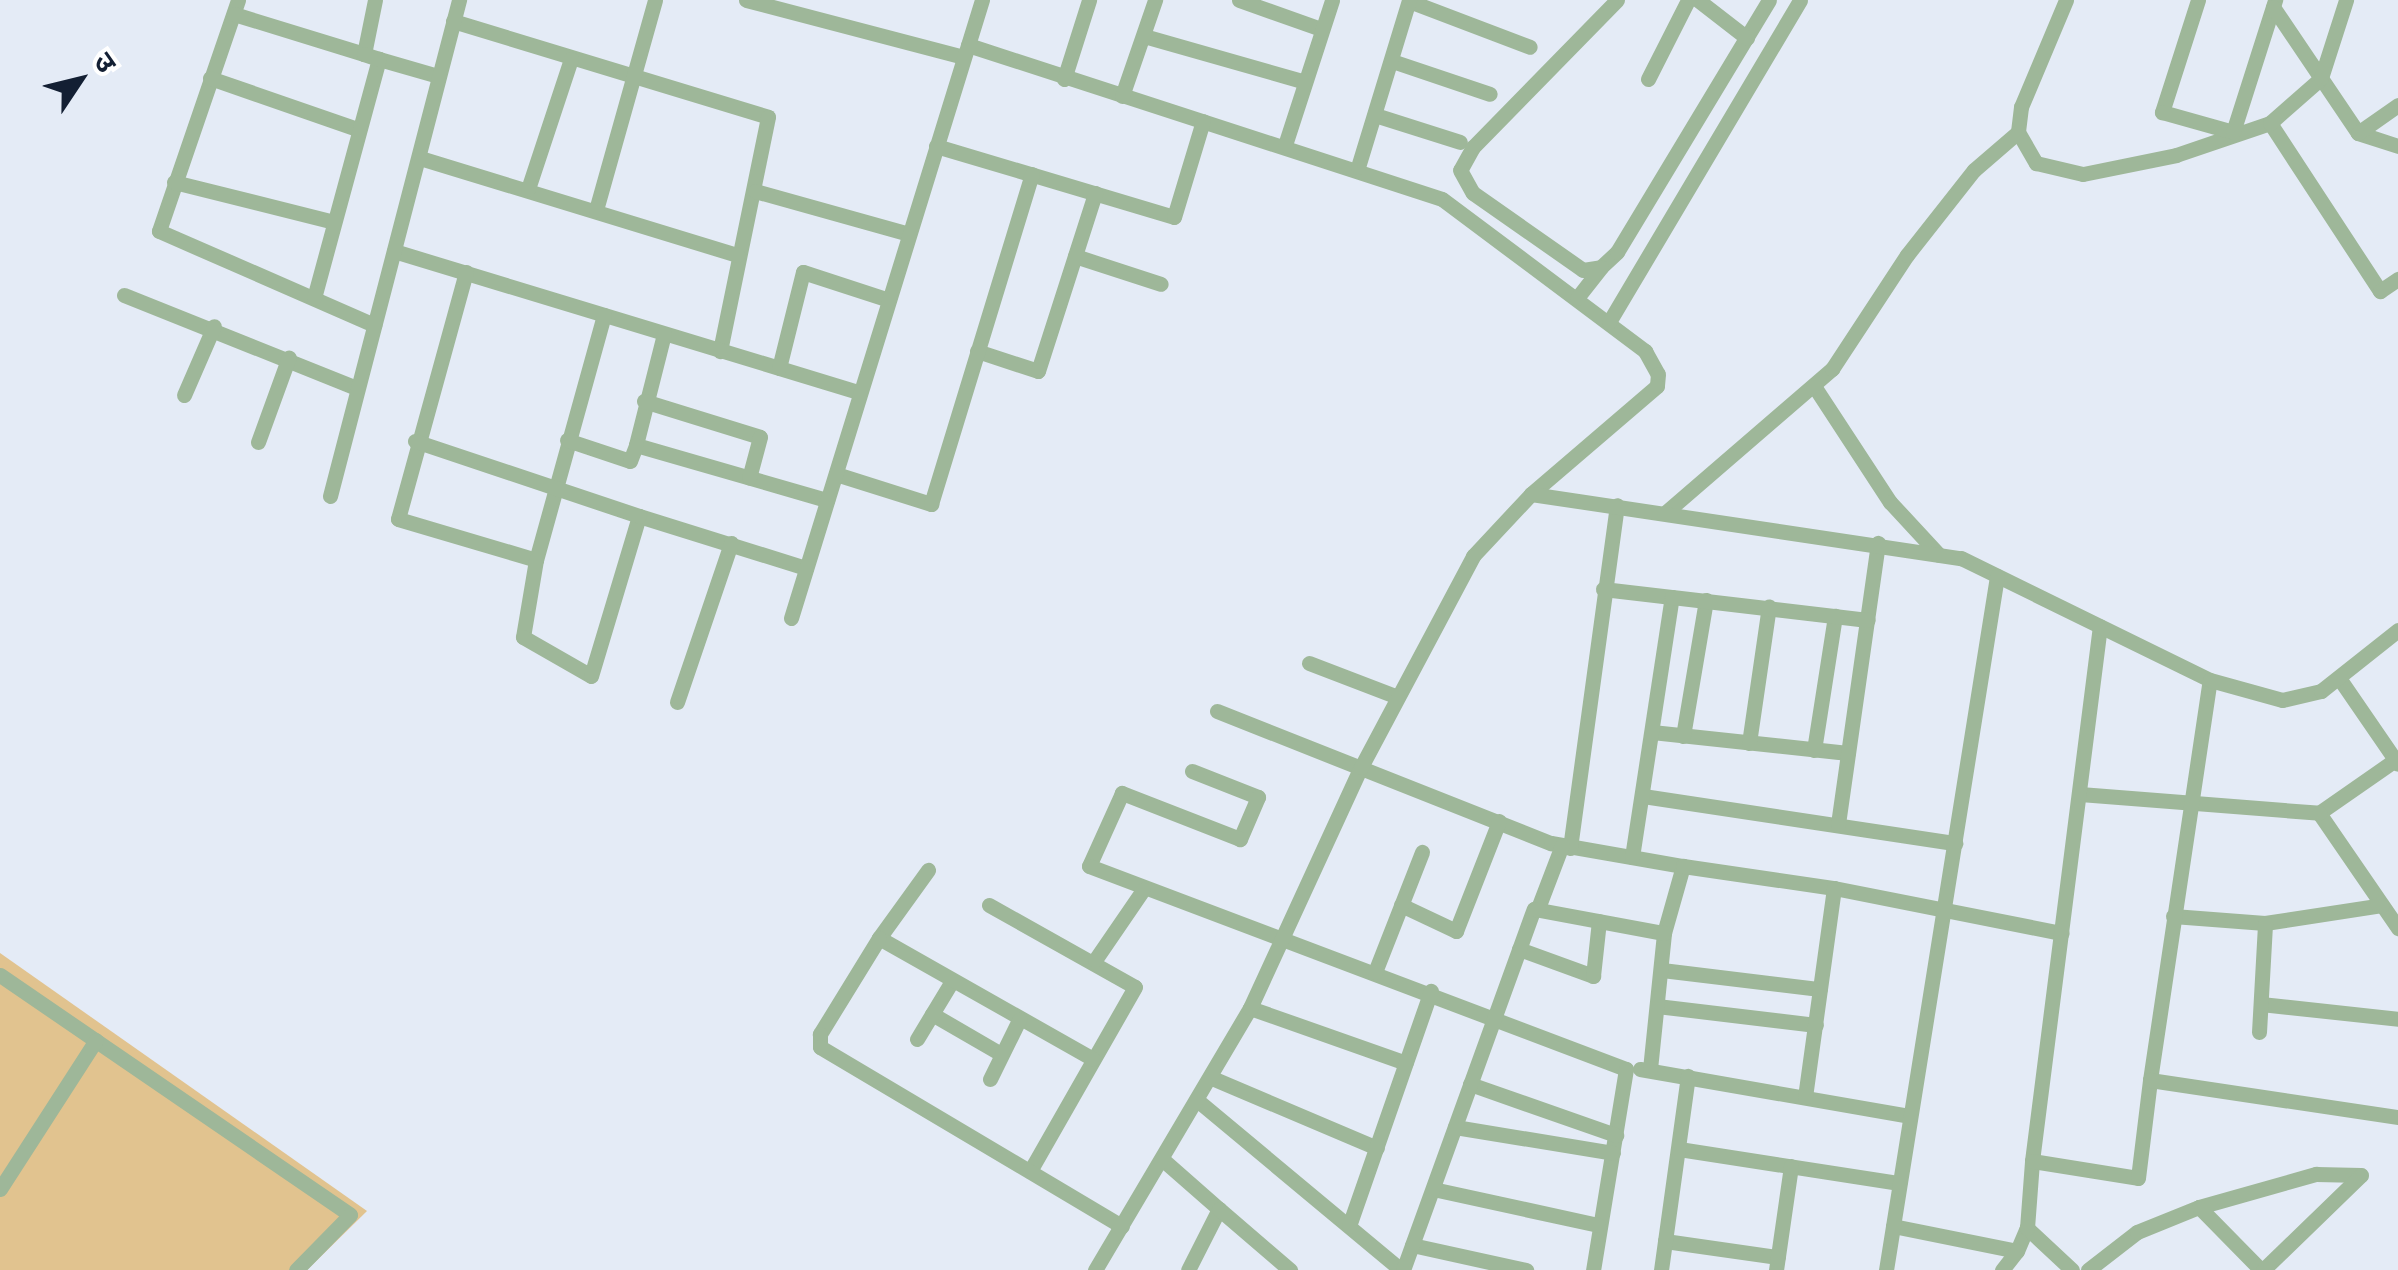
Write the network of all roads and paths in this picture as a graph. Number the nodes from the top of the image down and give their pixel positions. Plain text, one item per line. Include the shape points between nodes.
1 (375, 0) edge
2 (459, 0) edge
3 (655, 0) edge
4 (746, 0) edge
5 (982, 0) edge
6 (1089, 0) edge
7 (1154, 0) edge
8 (1239, 0) edge
9 (1332, 0) edge
10 (1409, 0) edge
11 (1618, 0) edge
12 (1688, 0) edge
13 (1698, 0) edge
14 (1769, 0) edge
15 (1800, 0) edge
16 (2066, 0) edge
17 (2198, 0) edge
18 (2346, 0) edge
19 (2274, 4) edge
20 (236, 7) edge
21 (453, 21) junction
22 (1321, 28) junction
23 (1144, 36) junction
24 (1747, 38) junction
25 (1530, 47) dead end
26 (966, 52) junction
27 (371, 57) junction
28 (571, 59) junction
29 (1392, 61) junction
30 (438, 76) junction
31 (210, 78) junction
32 (2321, 78) junction
33 (1064, 79) junction
34 (633, 80) junction
35 (1648, 80) dead end
36 (1306, 82) junction
37 (1490, 94) dead end
38 (1122, 96) junction
39 (2398, 104) edge
40 (1374, 115) junction
41 (1203, 121) junction
42 (2270, 123) junction
43 (357, 129) junction
44 (2018, 132) junction
45 (2233, 132) junction
46 (2358, 132) junction
47 (1460, 142) dead end
48 (1286, 145) junction
49 (936, 146) junction
50 (2398, 146) edge
51 (420, 158) junction
52 (1358, 167) junction
53 (1032, 174) junction
54 (174, 182) junction
55 (528, 189) junction
56 (756, 192) junction
57 (1095, 193) junction
58 (596, 210) junction
59 (334, 222) junction
60 (910, 234) junction
61 (394, 251) junction
62 (737, 255) junction
63 (1075, 256) junction
64 (1601, 267) junction
65 (466, 272) junction
66 (1160, 284) dead end
67 (2396, 285) edge
68 (124, 295) dead end
69 (314, 298) junction
70 (1578, 298) junction
71 (888, 300) junction
72 (604, 315) junction
73 (1609, 322) junction
74 (374, 325) junction
75 (214, 326) junction
76 (664, 334) junction
77 (720, 351) junction
78 (977, 351) junction
79 (289, 357) junction
80 (778, 368) junction
81 (1814, 386) junction
82 (357, 388) junction
83 (860, 393) junction
84 (184, 395) dead end
85 (644, 401) junction
86 (567, 440) junction
87 (415, 441) junction
88 (258, 442) dead end
89 (636, 444) junction
90 (836, 474) junction
91 (748, 478) junction
92 (555, 487) junction
93 (1531, 494) junction
94 (330, 496) dead end
95 (827, 500) junction
96 (1617, 505) junction
97 (1665, 512) junction
98 (639, 516) junction
99 (731, 543) junction
100 (1878, 543) junction
101 (1939, 555) junction
102 (536, 560) junction
103 (806, 568) junction
104 (1997, 576) junction
105 (1603, 589) junction
106 (1672, 598) junction
107 (1706, 600) junction
108 (1769, 606) junction
109 (1835, 616) junction
110 (791, 618) dead end
111 (1868, 620) junction
112 (2100, 626) junction
113 (2398, 630) edge
114 (1309, 663) dead end
115 (2338, 678) junction
116 (2210, 680) junction
117 (1398, 697) junction
118 (677, 702) dead end
119 (1217, 711) dead end
120 (1652, 732) junction
121 (1683, 736) junction
122 (1750, 743) junction
123 (1814, 750) junction
124 (1848, 753) junction
125 (2396, 762) edge
126 (1361, 767) junction
127 (1192, 771) dead end
128 (2080, 794) junction
129 (1643, 796) junction
130 (2187, 803) junction
131 (2319, 813) junction
132 (1499, 821) junction
133 (1838, 824) junction
134 (1955, 842) junction
135 (1566, 847) junction
136 (1422, 852) dead end
137 (1632, 857) junction
138 (1684, 866) junction
139 (928, 870) dead end
140 (1834, 888) junction
141 (1143, 890) junction
142 (989, 905) dead end
143 (2382, 905) junction
144 (1401, 906) junction
145 (1538, 908) junction
146 (1943, 914) junction
147 (2172, 916) junction
148 (1599, 921) junction
149 (2266, 923) junction
150 (2398, 928) edge
151 (1664, 932) junction
152 (2062, 933) junction
153 (879, 938) junction
154 (1280, 940) junction
155 (1519, 949) junction
156 (1096, 960) junction
157 (1662, 970) junction
158 (1375, 972) junction
159 (0, 975) edge
160 (952, 981) junction
161 (1820, 988) junction
162 (1431, 991) junction
163 (2260, 1004) junction
164 (1657, 1006) junction
165 (1250, 1008) junction
166 (932, 1014) junction
167 (1492, 1015) junction
168 (2398, 1019) edge
169 (1019, 1020) junction
170 (1816, 1024) junction
171 (2259, 1032) dead end
172 (917, 1039) dead end
173 (96, 1040) junction
174 (1002, 1054) junction
175 (1093, 1059) junction
176 (1406, 1063) junction
177 (1626, 1069) junction
178 (1650, 1070) junction
179 (1688, 1076) junction
180 (1212, 1078) junction
181 (990, 1080) dead end
182 (2150, 1080) junction
183 (1470, 1084) junction
184 (1804, 1097) junction
185 (1197, 1100) junction
186 (1909, 1116) junction
187 (2398, 1117) edge
188 (1455, 1126) junction
189 (1616, 1135) junction
190 (1377, 1148) junction
191 (1679, 1150) junction
192 (1613, 1153) junction
193 (1162, 1159) junction
194 (2032, 1161) junction
195 (1792, 1166) junction
196 (1030, 1171) junction
197 (1899, 1183) junction
198 (1433, 1188) junction
199 (0, 1189) edge
200 (1219, 1208) junction
201 (2199, 1208) junction
202 (1598, 1224) junction
203 (1122, 1226) junction
204 (1349, 1226) junction
205 (1893, 1226) junction
206 (2027, 1228) junction
207 (1665, 1242) junction
208 (1412, 1244) junction
209 (2017, 1251) junction
210 (1777, 1264) edge
211 (1476, 1265) edge
212 (1190, 1269) edge
213 (296, 1270) edge
214 (1095, 1270) edge
215 (1290, 1270) edge
216 (1402, 1270) edge
217 (1526, 1270) edge
218 (1593, 1270) edge
219 (1661, 1270) edge
220 (1886, 1270) edge
221 (2002, 1270) edge
222 (2072, 1270) edge
223 (2088, 1270) edge
224 (2262, 1270) edge

1 - 27 street
2 - 21 street
3 - 34 street
4 - 26 street
5 - 26 street
6 - 33 street
7 - 23 street
8 - 22 street
9 - 22 street
10 - 25 street
10 - 29 street
11 - 64 street via 1473,147 1460,170 1474,193 1561,260 1582,270
12 - 35 street
13 - 24 street
14 - 24 street
15 - 73 street
16 - 44 street via 2021,106
17 - 45 street via 2162,112
18 - 32 street
19 - 32 street
19 - 45 street
20 - 27 street
20 - 31 street
21 - 28 street
21 - 30 street
22 - 36 street
23 - 36 street
23 - 38 street
24 - 64 street
26 - 33 street
26 - 49 street
27 - 30 street
27 - 43 street
28 - 34 street
28 - 55 street
29 - 37 street
29 - 40 street
30 - 51 street
31 - 43 street
31 - 54 street
32 - 42 street
32 - 46 street
33 - 38 street
34 - 56 street via 768,117
34 - 58 street
36 - 48 street
38 - 41 street
39 - 46 street
40 - 47 street
40 - 52 street
41 - 48 street
41 - 57 street via 1174,217
42 - 45 street
42 - 67 street via 2380,291
43 - 59 street
44 - 45 street via 2036,163 2083,174 2176,155
44 - 81 street via 1974,170
46 - 50 street
48 - 52 street
49 - 53 street
49 - 60 street
51 - 55 street
51 - 61 street
52 - 70 street via 1442,199
53 - 57 street
53 - 78 street
54 - 59 street
54 - 69 street via 158,232
55 - 58 street
56 - 60 street
56 - 62 street
57 - 63 street
58 - 62 street
59 - 69 street
60 - 71 street
61 - 65 street
61 - 74 street
62 - 77 street
63 - 66 street
63 - 78 street via 1038,371
64 - 70 street
65 - 72 street
65 - 87 street
68 - 75 street
69 - 74 street
70 - 73 street
71 - 80 street via 803,272
71 - 83 street
72 - 76 street
72 - 86 street
73 - 93 street via 1653,361 1657,386
74 - 82 street
75 - 79 street
75 - 84 street
76 - 77 street
76 - 85 street
77 - 80 street
78 - 90 street via 931,504
79 - 82 street
79 - 88 street
80 - 83 street
81 - 97 street
81 - 101 street via 1890,502
82 - 94 street
83 - 90 street
85 - 89 street
85 - 91 street via 760,436
86 - 89 street via 630,461
86 - 92 street
87 - 92 street
87 - 102 street via 398,519
89 - 91 street
90 - 95 street
91 - 95 street
92 - 98 street
92 - 102 street
93 - 96 street
93 - 117 street via 1473,556
95 - 103 street
96 - 97 street
96 - 105 street
97 - 100 street
98 - 99 street
98 - 102 street via 591,676 523,637
99 - 103 street
99 - 118 street
100 - 101 street
100 - 111 street
101 - 104 street
103 - 110 street
104 - 112 street
104 - 134 street
105 - 106 street
105 - 135 street
106 - 107 street
106 - 120 street
107 - 108 street
107 - 121 street
108 - 109 street
108 - 122 street
109 - 111 street
109 - 123 street
111 - 124 street
112 - 116 street
112 - 128 street
113 - 115 street
114 - 117 street
115 - 116 street via 2303,698 2282,700
115 - 125 street
116 - 130 street
117 - 126 street
119 - 126 street
120 - 121 street
120 - 129 street
121 - 122 street
122 - 123 street
123 - 124 street
124 - 133 street
125 - 131 street
126 - 132 street
126 - 154 street
127 - 141 street via 1258,797 1240,840 1122,793 1090,866
128 - 130 street
128 - 152 street
129 - 133 street
129 - 137 street
130 - 131 street
130 - 147 street
131 - 143 street
132 - 135 street
132 - 144 street via 1456,930
133 - 134 street
134 - 146 street
135 - 137 street
135 - 145 street
136 - 144 street
137 - 138 street
138 - 140 street
138 - 151 street
139 - 153 street
140 - 146 street
140 - 161 street
141 - 154 street
141 - 156 street
142 - 156 street
143 - 149 street
143 - 150 street
144 - 158 street
145 - 148 street
145 - 155 street
146 - 152 street
146 - 186 street
147 - 149 street
147 - 182 street
148 - 151 street
148 - 155 street via 1593,976
149 - 163 street
151 - 157 street
152 - 194 street
153 - 160 street
153 - 196 street via 820,1034 820,1046
154 - 158 street
154 - 165 street
155 - 167 street
156 - 175 street via 1136,986
157 - 161 street
157 - 164 street
158 - 162 street
159 - 173 street
160 - 166 street
160 - 169 street
161 - 170 street
162 - 167 street
162 - 176 street
163 - 168 street
163 - 171 street
164 - 170 street
164 - 178 street
165 - 176 street
165 - 180 street
166 - 172 street
166 - 174 street
167 - 177 street
167 - 183 street
169 - 174 street
169 - 175 street
170 - 184 street
173 - 199 street
173 - 213 street via 350,1215
174 - 181 street
175 - 196 street
176 - 190 street
177 - 178 street
177 - 189 street
178 - 179 street
179 - 184 street
179 - 191 street
180 - 185 street
180 - 190 street
182 - 187 street
182 - 194 street via 2138,1178
183 - 188 street
183 - 189 street
184 - 186 street
185 - 193 street
185 - 204 street
186 - 197 street
188 - 192 street
188 - 198 street
189 - 192 street
190 - 204 street
191 - 195 street
191 - 207 street
192 - 202 street
193 - 200 street
193 - 203 street
194 - 206 street
195 - 197 street
195 - 210 street
196 - 203 street
197 - 205 street
198 - 202 street
198 - 208 street
200 - 212 street
200 - 215 street
201 - 223 street via 2137,1232
201 - 224 street
201 - 224 street via 2316,1174 2361,1176
202 - 218 street
203 - 214 street
204 - 216 street
205 - 209 street
205 - 220 street
206 - 209 street
206 - 222 street
207 - 210 street
207 - 219 street
208 - 211 street
208 - 216 street
209 - 221 street
211 - 217 street

